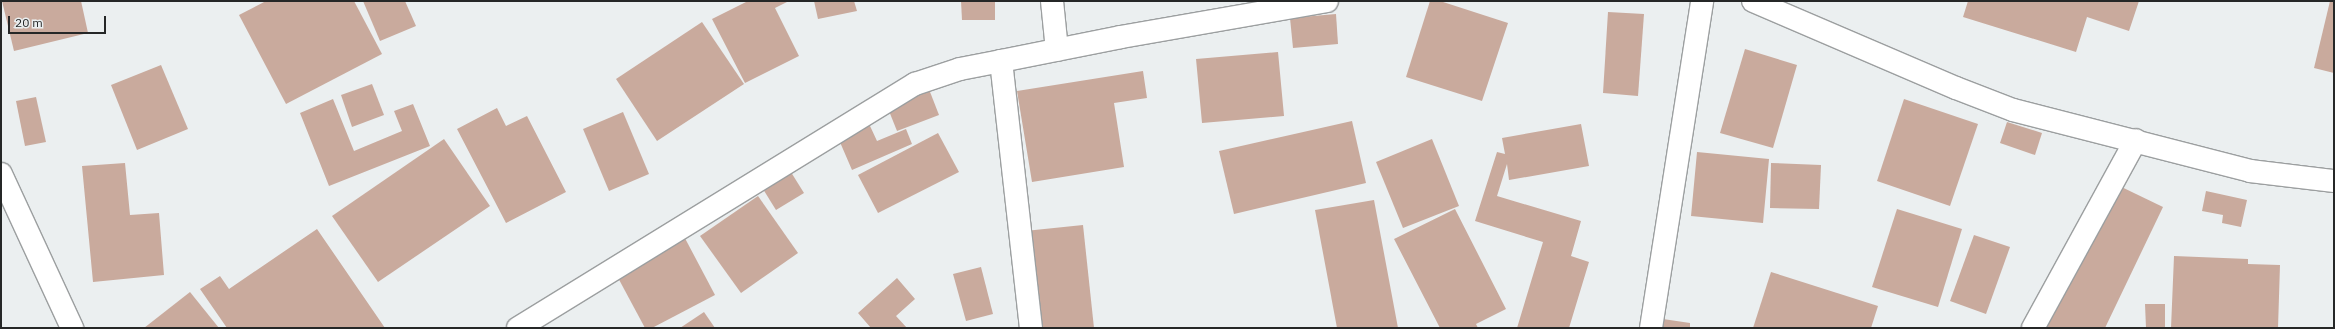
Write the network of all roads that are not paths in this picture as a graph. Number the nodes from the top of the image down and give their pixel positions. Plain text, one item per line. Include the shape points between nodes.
1 (1052, 1) edge
2 (1327, 1) edge
3 (1702, 1) edge
4 (1753, 1) edge
5 (1057, 50) junction
6 (1001, 61) junction
7 (2136, 140) junction
8 (1, 174) edge
9 (2334, 182) edge
10 (72, 328) edge
11 (518, 328) edge
12 (1031, 328) edge
13 (1651, 328) edge
14 (2034, 328) edge

1 - 5 street
2 - 5 street
3 - 13 street
4 - 7 street via 2006,107
5 - 6 street
6 - 11 street via 960,69 915,84
6 - 12 street
7 - 9 street via 2250,170
7 - 14 street
8 - 10 street

